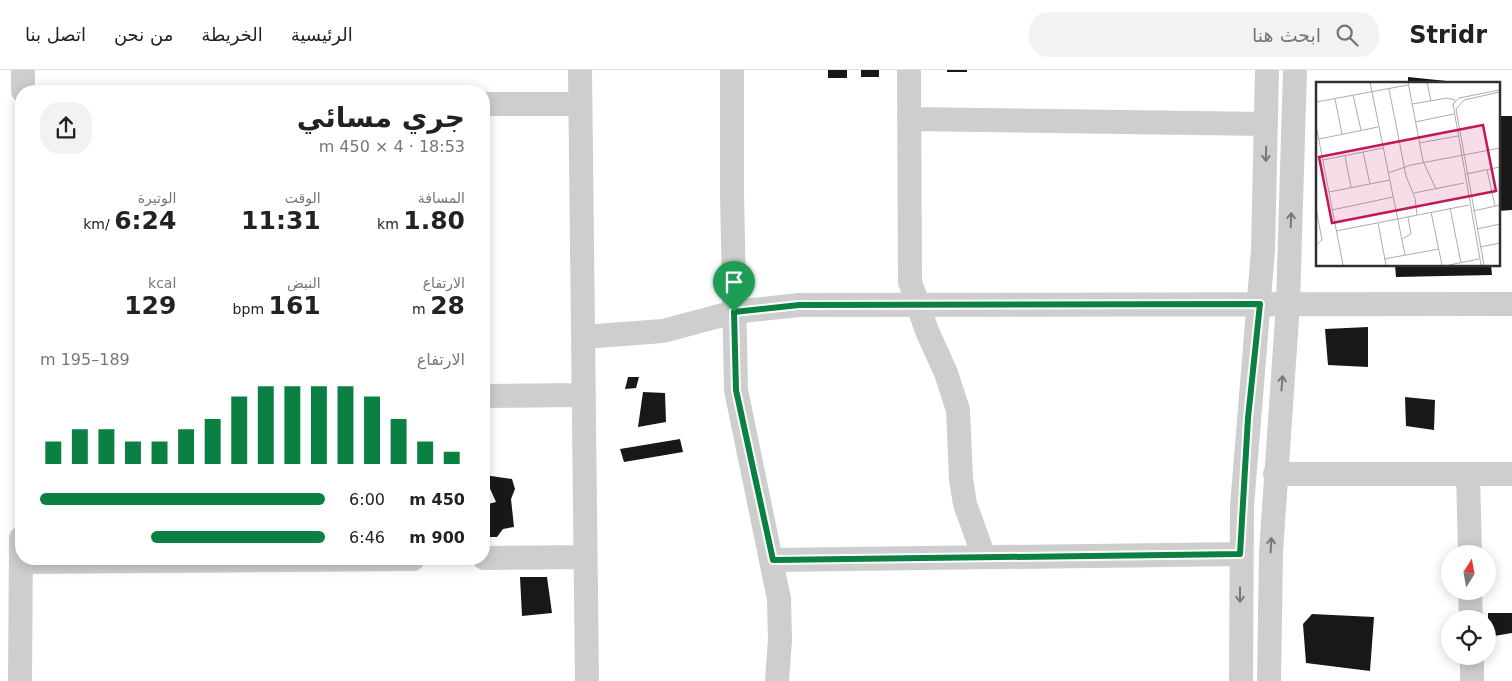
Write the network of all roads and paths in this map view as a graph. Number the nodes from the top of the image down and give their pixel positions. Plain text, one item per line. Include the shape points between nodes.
1 (23, 70) edge
2 (580, 70) edge
3 (732, 70) edge
4 (909, 70) edge
5 (1267, 70) edge
6 (1295, 70) edge
7 (23, 85) edge
8 (490, 104) edge
9 (580, 104) junction
10 (909, 119) junction
11 (1266, 124) junction
12 (1260, 304) junction
13 (1288, 304) junction
14 (1512, 304) edge
15 (918, 305) junction
16 (734, 312) junction
17 (583, 337) junction
18 (584, 395) junction
19 (490, 396) edge
20 (1275, 474) junction
21 (1468, 474) junction
22 (1512, 474) edge
23 (1470, 545) edge
24 (1240, 554) junction
25 (585, 557) junction
26 (984, 557) junction
27 (490, 558) edge
28 (773, 560) junction
29 (21, 565) edge
30 (1472, 665) edge
31 (20, 681) edge
32 (587, 681) edge
33 (776, 681) edge
34 (1241, 681) edge
35 (1269, 681) edge
36 (1472, 681) edge

1 - 7 street
2 - 9 street
3 - 16 street
4 - 10 street
5 - 11 street
13 -> 6 street
8 - 9 street
9 - 17 street
10 - 11 street
10 - 15 street via 910,282
11 -> 12 street
12 - 13 street
12 - 15 street
12 - 24 street via 1248,418
13 - 14 street
20 -> 13 street
15 - 16 street via 799,305
15 - 26 street via 958,410 965,504
16 - 17 street via 663,331
16 - 28 street via 736,390
17 - 18 street
18 - 19 street
18 - 25 street
20 - 21 street
35 -> 20 street via 1270,552
21 - 22 street
21 - 23 street
24 - 26 street
24 -> 34 street
25 - 27 street
25 - 32 street
26 - 28 street
28 - 33 street via 779,599
29 - 31 street
30 - 36 street

